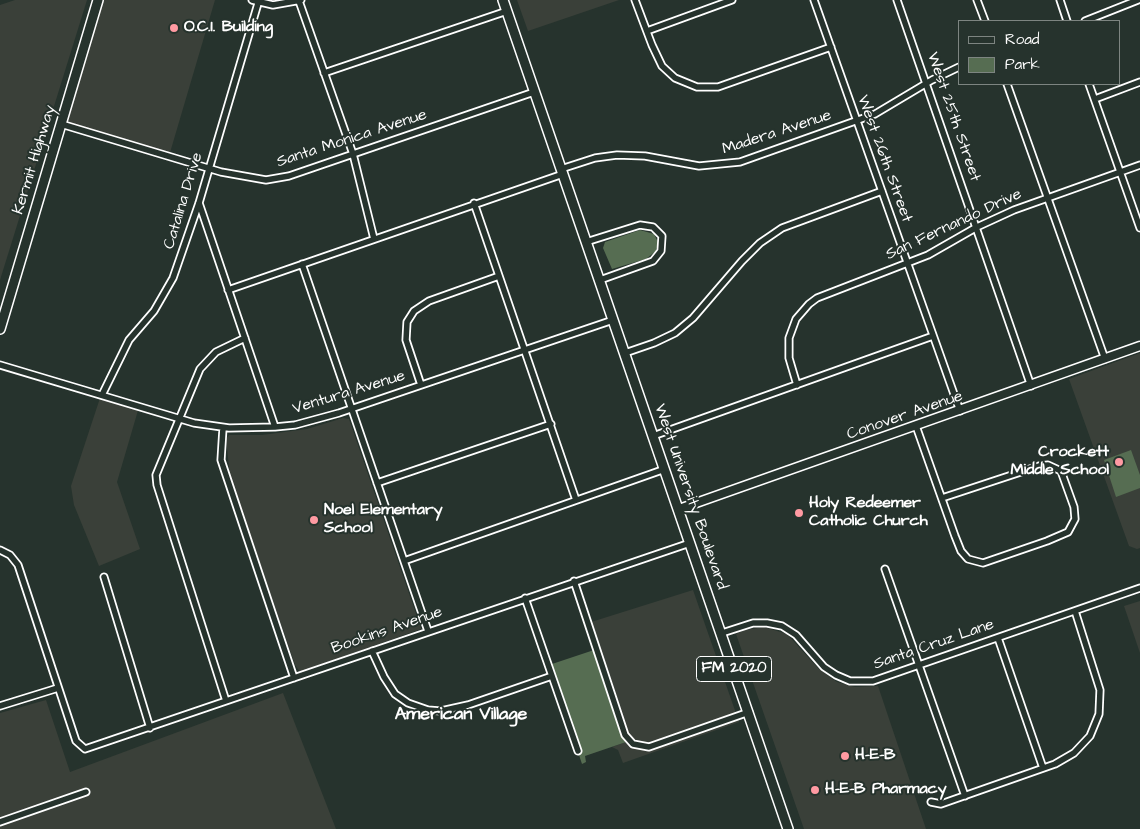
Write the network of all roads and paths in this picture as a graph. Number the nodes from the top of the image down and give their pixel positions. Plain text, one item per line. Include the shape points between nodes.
1 (98, 0) edge
2 (300, 0) edge
3 (503, 0) edge
4 (636, 0) edge
5 (732, 0) edge
6 (814, 0) edge
7 (897, 0) edge
8 (977, 0) edge
9 (1060, 0) edge
10 (1138, 0) edge
11 (256, 1) edge
12 (507, 11) junction
13 (985, 20) edge
14 (1067, 20) edge
15 (1088, 20) edge
16 (646, 31) junction
17 (830, 47) junction
18 (958, 67) edge
19 (324, 73) junction
20 (1140, 82) edge
21 (926, 83) junction
22 (1007, 85) edge
23 (1089, 85) edge
24 (534, 92) junction
25 (1094, 99) junction
26 (856, 121) junction
27 (61, 124) junction
28 (353, 154) junction
29 (1140, 165) edge
30 (209, 168) junction
31 (562, 171) junction
32 (1120, 173) junction
33 (882, 191) junction
34 (1047, 198) junction
35 (199, 203) junction
36 (474, 204) junction
37 (976, 227) junction
38 (1140, 228) edge
39 (374, 239) junction
40 (586, 242) junction
41 (907, 263) junction
42 (302, 264) junction
43 (499, 276) junction
44 (600, 280) junction
45 (228, 290) junction
46 (613, 320) junction
47 (0, 329) edge
48 (933, 336) junction
49 (245, 338) junction
50 (1140, 346) edge
51 (525, 349) junction
52 (625, 353) junction
53 (1105, 360) junction
54 (0, 365) edge
55 (421, 385) junction
56 (797, 385) junction
57 (1031, 386) junction
58 (102, 395) junction
59 (352, 409) junction
60 (960, 411) junction
61 (179, 419) junction
62 (551, 424) junction
63 (916, 426) junction
64 (275, 427) junction
65 (223, 428) junction
66 (653, 436) junction
67 (665, 470) junction
68 (377, 484) junction
69 (942, 498) junction
70 (576, 500) junction
71 (679, 509) junction
72 (690, 543) junction
73 (0, 550) edge
74 (404, 561) junction
75 (885, 569) dead end
76 (104, 577) dead end
77 (574, 581) junction
78 (1140, 588) edge
79 (526, 598) junction
80 (1075, 611) junction
81 (428, 631) junction
82 (722, 633) junction
83 (998, 638) junction
84 (372, 651) junction
85 (919, 666) junction
86 (552, 676) junction
87 (294, 678) junction
88 (58, 688) junction
89 (226, 701) junction
90 (0, 706) edge
91 (749, 712) junction
92 (150, 728) junction
93 (578, 751) dead end
94 (1043, 768) junction
95 (86, 792) dead end
96 (965, 796) junction
97 (931, 802) dead end
98 (0, 822) edge
99 (788, 829) edge

1 - 27 main road, Kermit Highway
2 - 11 street via 273,5
2 - 19 street
3 - 12 main road, West University Boulevard
4 - 16 street
5 - 16 street
6 - 17 street, West 26th Street
7 - 21 street, West 25th Street
8 - 13 street
9 - 14 street
10 - 15 street
11 - 30 street, Catalina Drive
12 - 19 street
12 - 24 main road, West University Boulevard
16 - 17 street via 669,73 683,82 703,88 735,81
17 - 26 street, West 26th Street
18 - 21 street, Madera Avenue
19 - 28 street
20 - 25 street
21 - 26 street, Madera Avenue via 892,106
21 - 37 street, West 25th Street
22 - 34 street
23 - 25 street
24 - 28 street, Santa Monica Avenue
24 - 31 main road, West University Boulevard
25 - 32 street
26 - 31 street, Madera Avenue via 748,160 725,165 692,166 625,155 595,158
26 - 33 street, West 26th Street
27 - 30 street, Santa Monica Avenue
27 - 47 main road, Kermit Highway
28 - 30 street, Santa Monica Avenue via 276,179 245,177
28 - 39 street
29 - 32 street, San Fernando Drive
30 - 35 street, Catalina Drive
31 - 36 street, Madera Avenue
31 - 40 main road, West University Boulevard
32 - 34 street, San Fernando Drive
32 - 38 street
33 - 41 street, West 26th Street
33 - 52 street via 782,228 760,243 693,318 675,333
34 - 37 street, San Fernando Drive
34 - 53 street
35 - 45 street
35 - 58 street, Catalina Drive via 173,278 154,311 130,340
36 - 39 street, Madera Avenue
36 - 43 street
37 - 41 street, San Fernando Drive via 945,246
37 - 57 street, West 25th Street
39 - 42 street, Madera Avenue
40 - 44 main road, West University Boulevard
40 - 44 street via 640,225 652,227 662,236 661,251 653,261
41 - 48 street, West 26th Street
41 - 56 street, San Fernando Drive via 808,304 792,328 788,348
42 - 45 street, Madera Avenue
42 - 59 street
43 - 51 street
43 - 55 street via 429,301 414,311 408,322 406,340
44 - 46 main road, West University Boulevard
45 - 49 street
46 - 51 street, Ventura Avenue
46 - 52 main road, West University Boulevard
48 - 56 street
48 - 60 street, West 26th Street
49 - 61 street via 226,346 207,360
49 - 64 street
50 - 53 street, Conover Avenue
51 - 55 street, Ventura Avenue
51 - 62 street
52 - 66 main road, West University Boulevard
53 - 57 street, Conover Avenue
54 - 58 street, Ventura Avenue
55 - 59 street, Ventura Avenue
56 - 66 street
57 - 60 street, Conover Avenue
58 - 61 street, Ventura Avenue
59 - 64 street, Ventura Avenue
59 - 68 street
60 - 63 street, Conover Avenue
61 - 65 street, Ventura Avenue
61 - 89 street via 156,480
62 - 68 street
62 - 70 street
63 - 69 street
63 - 71 street, Conover Avenue
64 - 65 street, Ventura Avenue
65 - 87 street via 222,467
66 - 67 main road, West University Boulevard
67 - 70 street
67 - 71 main road, West University Boulevard
68 - 74 street
69 - 69 street via 961,551 968,560 983,563 1047,541 1071,529 1076,515 1061,471 1048,465
70 - 74 street
71 - 72 main road, West University Boulevard / FM 2020
72 - 77 street, Bookins Avenue
72 - 82 main road, West University Boulevard / FM 2020
73 - 88 street via 10,555 19,568
74 - 81 street
75 - 85 street
76 - 92 street
77 - 79 street, Bookins Avenue
77 - 91 street via 625,735 630,741 640,747 649,747
78 - 80 street, Santa Cruz Lane
79 - 81 street, Bookins Avenue
79 - 86 street
80 - 83 street, Santa Cruz Lane
80 - 94 street via 1097,679 1099,714 1083,745 1064,760
81 - 84 street, Bookins Avenue
82 - 85 street, Santa Cruz Lane via 752,623 782,626 804,642 824,667 850,681 879,681
82 - 91 main road, West University Boulevard / FM 2020
83 - 85 street, Santa Cruz Lane
83 - 94 street
84 - 86 street via 395,694 428,710 442,711 468,705
84 - 87 street, Bookins Avenue
85 - 96 street
86 - 93 street
87 - 89 street, Bookins Avenue
88 - 90 street
88 - 92 street, Bookins Avenue via 81,747 93,747
89 - 92 street, Bookins Avenue
91 - 99 main road, West University Boulevard / FM 2020
94 - 96 street
95 - 98 street
96 - 97 street via 941,804

